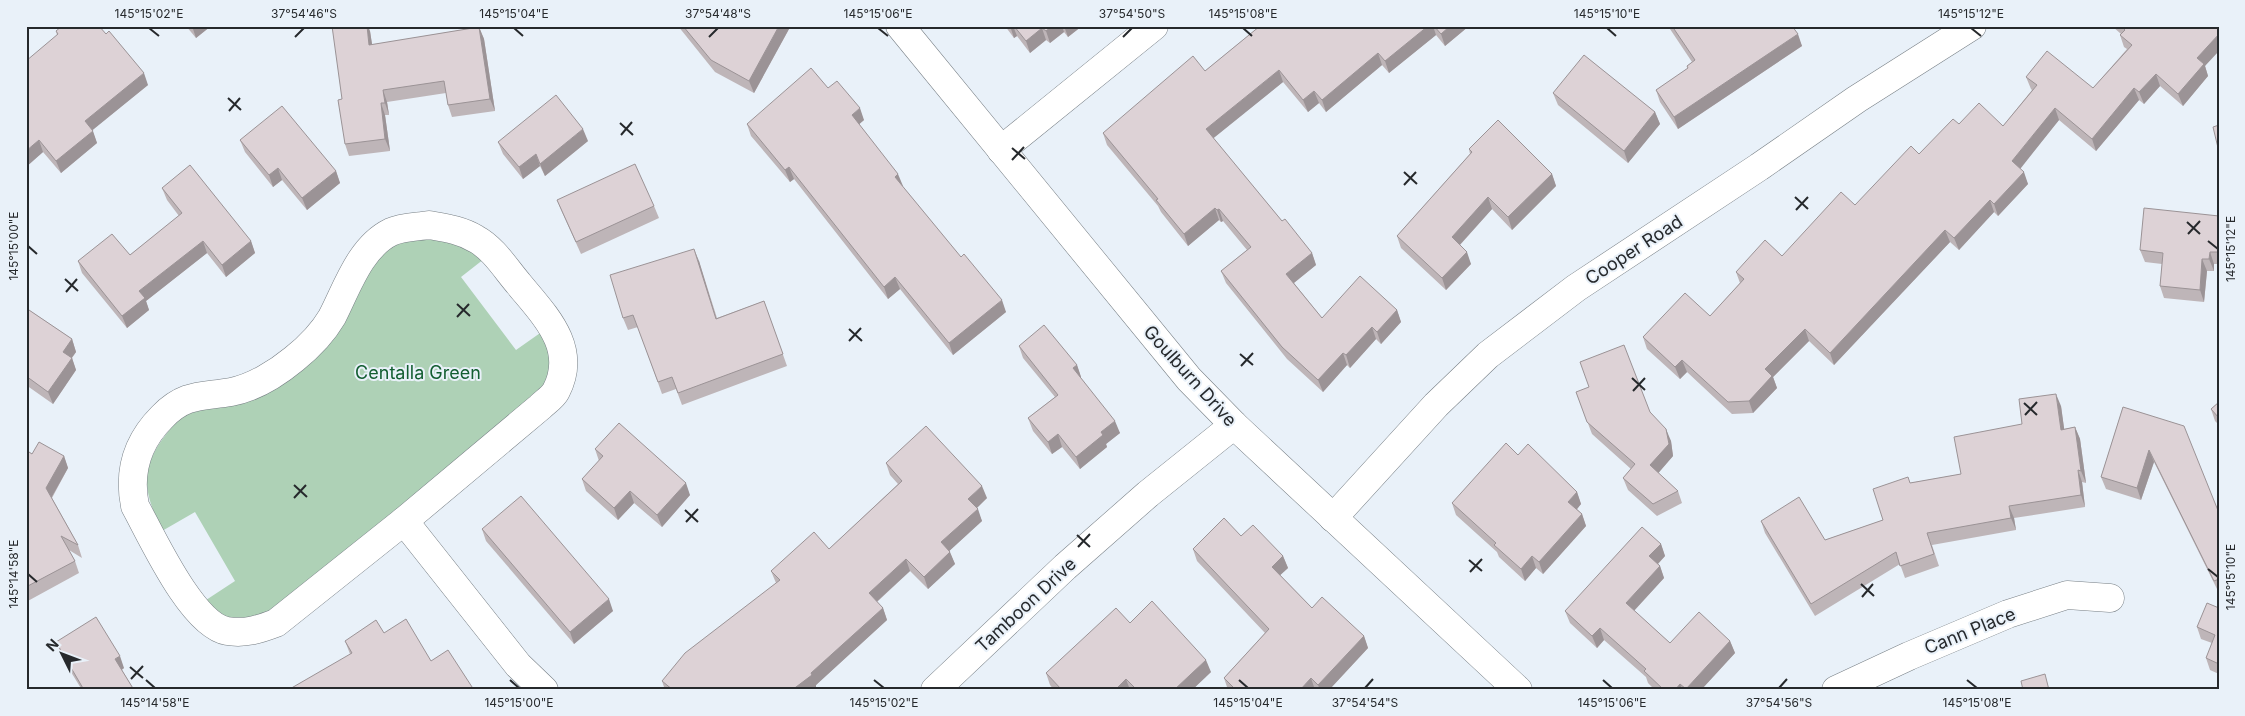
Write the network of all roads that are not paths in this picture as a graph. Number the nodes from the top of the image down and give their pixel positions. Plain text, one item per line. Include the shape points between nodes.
1 (900, 26) edge
2 (1154, 26) edge
3 (1972, 26) edge
4 (1001, 150) junction
5 (1234, 425) junction
6 (1333, 518) junction
7 (404, 521) junction
8 (2110, 598) dead end
9 (544, 690) edge
10 (934, 690) edge
11 (1518, 690) edge
12 (1836, 690) edge

1 - 4 street, Goulburn Drive
2 - 4 street
3 - 6 street, Cooper Road via 1857,99 1576,288 1488,355 1436,405
4 - 5 street, Goulburn Drive via 1188,379
5 - 6 street, Goulburn Drive
5 - 10 street, Tamboon Drive via 1065,567
6 - 11 street, Goulburn Drive
7 - 7 street via 276,623 252,632 226,631 206,620 190,604 135,506 132,477 138,450 163,416 194,396 231,392 280,370 317,338 364,254 392,232 429,225 478,239 495,255 556,330 562,349 563,372 556,392 540,407
7 - 9 street via 518,665
8 - 12 street, Cann Place via 2066,595 2008,614

